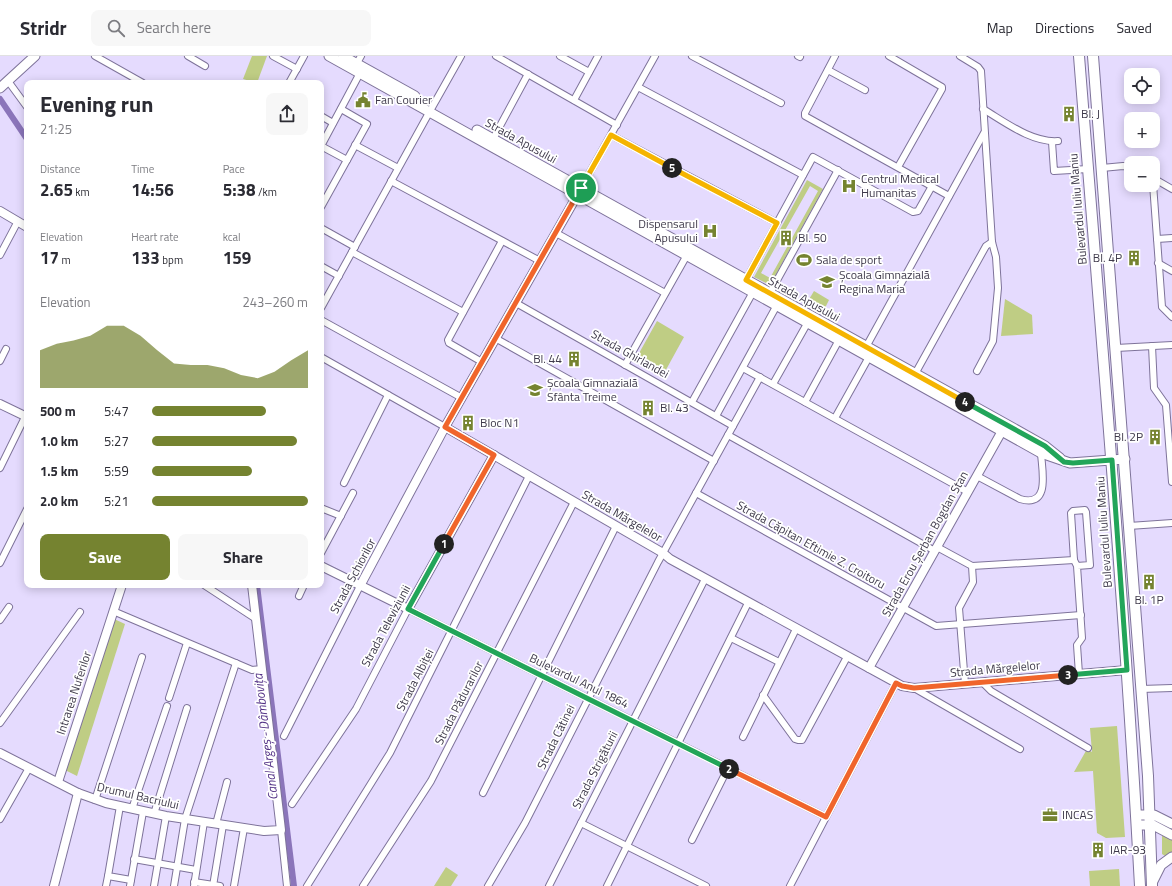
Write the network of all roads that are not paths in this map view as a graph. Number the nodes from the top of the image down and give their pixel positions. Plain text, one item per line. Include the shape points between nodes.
1 (35, 56) edge
2 (95, 56) edge
3 (188, 56) edge
4 (273, 56) edge
5 (304, 56) edge
6 (330, 56) edge
7 (343, 56) edge
8 (462, 56) edge
9 (496, 56) edge
10 (560, 56) edge
11 (598, 56) edge
12 (655, 56) edge
13 (692, 56) edge
14 (835, 56) edge
15 (889, 56) edge
16 (960, 56) edge
17 (1079, 56) edge
18 (1093, 56) edge
19 (359, 60) edge
20 (205, 66) dead end
21 (297, 69) junction
22 (828, 70) junction
23 (589, 72) junction
24 (360, 73) junction
25 (528, 74) junction
26 (138, 80) edge
27 (291, 80) edge
28 (3, 85) edge
29 (638, 87) junction
30 (865, 90) dead end
31 (574, 100) junction
32 (781, 103) dead end
33 (24, 104) edge
34 (341, 109) junction
35 (431, 109) junction
36 (983, 109) junction
37 (324, 118) edge
38 (333, 123) junction
39 (617, 125) junction
40 (985, 132) junction
41 (611, 135) junction
42 (493, 139) junction
43 (324, 140) edge
44 (355, 145) junction
45 (324, 148) edge
46 (347, 160) junction
47 (1124, 166) edge
48 (898, 167) junction
49 (398, 168) junction
50 (1102, 168) junction
51 (1088, 169) junction
52 (838, 170) junction
53 (803, 175) junction
54 (391, 181) junction
55 (1160, 182) edge
56 (932, 186) junction
57 (1172, 188) edge
58 (580, 191) junction
59 (1154, 192) edge
60 (949, 196) junction
61 (324, 200) edge
62 (0, 211) edge
63 (18, 221) junction
64 (777, 223) junction
65 (24, 225) edge
66 (324, 230) edge
67 (556, 233) junction
68 (1172, 238) edge
69 (1157, 239) junction
70 (502, 241) junction
71 (992, 242) junction
72 (353, 250) junction
73 (688, 252) junction
74 (0, 255) edge
75 (540, 261) junction
76 (1158, 263) junction
77 (324, 268) edge
78 (1172, 271) edge
79 (339, 276) junction
80 (744, 283) junction
81 (755, 289) junction
82 (665, 293) junction
83 (770, 293) junction
84 (324, 303) edge
85 (516, 303) junction
86 (777, 305) junction
87 (463, 312) junction
88 (1172, 317) edge
89 (324, 322) edge
90 (808, 322) junction
91 (841, 337) junction
92 (496, 338) junction
93 (1172, 345) edge
94 (1152, 346) junction
95 (1116, 348) junction
96 (6, 349) dead end
97 (869, 351) junction
98 (324, 360) edge
99 (0, 361) edge
100 (482, 362) junction
101 (625, 365) junction
102 (743, 368) junction
103 (977, 371) dead end
104 (915, 374) junction
105 (760, 377) junction
106 (773, 384) junction
107 (388, 395) junction
108 (462, 398) junction
109 (692, 402) junction
110 (805, 402) junction
111 (0, 404) edge
112 (24, 415) edge
113 (716, 416) junction
114 (835, 418) junction
115 (24, 420) edge
116 (733, 426) junction
117 (1170, 426) edge
118 (445, 427) junction
119 (1004, 428) junction
120 (728, 435) junction
121 (1043, 450) junction
122 (494, 455) junction
123 (1125, 459) junction
124 (1112, 460) junction
125 (714, 461) junction
126 (0, 468) edge
127 (529, 476) junction
128 (977, 476) junction
129 (1172, 482) edge
130 (344, 483) dead end
131 (968, 492) junction
132 (353, 493) dead end
133 (696, 494) junction
134 (574, 502) junction
135 (324, 509) edge
136 (24, 516) edge
137 (341, 516) junction
138 (1172, 523) edge
139 (616, 526) junction
140 (1130, 526) junction
141 (324, 547) edge
142 (936, 549) junction
143 (663, 554) junction
144 (0, 563) edge
145 (1076, 563) junction
146 (972, 566) junction
147 (324, 568) edge
148 (705, 579) junction
149 (360, 586) junction
150 (121, 588) edge
151 (209, 588) edge
152 (252, 588) edge
153 (302, 588) edge
154 (298, 596) dead end
155 (748, 603) junction
156 (9, 607) dead end
157 (902, 608) junction
158 (408, 609) junction
159 (113, 611) junction
160 (80, 612) dead end
161 (1081, 615) junction
162 (256, 619) junction
163 (0, 620) edge
164 (960, 625) junction
165 (796, 629) junction
166 (452, 631) junction
167 (731, 638) junction
168 (187, 643) junction
169 (496, 653) junction
170 (846, 656) junction
171 (142, 657) dead end
172 (779, 662) junction
173 (236, 663) junction
174 (868, 668) junction
175 (262, 669) junction
176 (1127, 670) junction
177 (1079, 674) junction
178 (542, 676) junction
179 (896, 683) junction
180 (983, 683) junction
181 (965, 684) junction
182 (914, 688) junction
183 (1172, 688) edge
184 (1141, 689) junction
185 (763, 695) junction
186 (169, 698) dead end
187 (587, 698) junction
188 (167, 706) dead end
189 (187, 708) dead end
190 (632, 721) junction
191 (0, 723) edge
192 (284, 736) dead end
193 (743, 737) dead end
194 (678, 744) junction
195 (1088, 748) dead end
196 (1020, 749) dead end
197 (0, 753) edge
198 (29, 768) junction
199 (728, 768) junction
200 (58, 782) junction
201 (227, 782) dead end
202 (78, 793) junction
203 (483, 793) dead end
204 (95, 800) junction
205 (292, 804) dead end
206 (120, 806) junction
207 (132, 809) junction
208 (143, 812) junction
209 (154, 814) junction
210 (166, 816) junction
211 (826, 817) junction
212 (0, 819) edge
213 (185, 819) junction
214 (1137, 820) junction
215 (1150, 820) junction
216 (204, 822) junction
217 (581, 823) junction
218 (220, 824) junction
219 (1172, 824) edge
220 (244, 828) junction
221 (281, 830) junction
222 (1172, 835) edge
223 (692, 840) dead end
224 (627, 846) junction
225 (1172, 857) edge
226 (134, 860) junction
227 (158, 863) junction
228 (177, 867) junction
229 (196, 870) junction
230 (108, 876) junction
231 (130, 883) edge
232 (194, 884) edge
233 (213, 885) edge
234 (1152, 885) edge
235 (54, 886) edge
236 (106, 886) edge
237 (154, 886) edge
238 (174, 886) edge
239 (220, 886) edge
240 (234, 886) edge
241 (287, 886) edge
242 (307, 886) edge
243 (363, 886) edge
244 (488, 886) edge
245 (549, 886) edge
246 (607, 886) edge
247 (706, 886) edge
248 (790, 886) edge
249 (1140, 886) edge

1 - 28 main road
2 - 26 street
3 - 20 street
4 - 21 street
5 - 21 street
6 - 24 main road, Strada Apusului
7 - 19 main road, Strada Apusului
8 - 35 street
9 - 25 street
10 - 23 street
11 - 23 street
12 - 29 street
13 - 32 street
14 - 22 street
15 - 48 street via 941,85 942,90
16 - 36 street via 980,69
17 - 51 main road, Bulevardul Iuliu Maniu
18 - 50 main road
19 - 24 main road
19 - 35 main road, Strada Apusului
21 - 27 street
22 - 30 street
22 - 48 street via 805,116
23 - 31 street
24 - 34 street
24 - 35 main road, Strada Apusului
25 - 31 street
25 - 42 street
28 - 33 street
29 - 39 street
29 - 53 street
31 - 39 street
34 - 38 street
34 - 44 street via 367,124
35 - 42 main road, Strada Apusului
35 - 49 street
35 - 58 main road, Strada Apusului
36 - 40 street
36 - 51 street via 1030,136 1055,141 1054,171
37 - 38 street
38 - 43 street
39 - 41 street
40 - 60 street
40 - 71 street
41 - 58 street
41 - 64 street
42 - 58 main road, Strada Apusului
44 - 46 street
44 - 49 street
45 - 46 street
46 - 61 street
47 - 50 street
48 - 56 street
49 - 54 street
50 - 51 main road
50 - 95 main road
51 - 124 main road, Bulevardul Iuliu Maniu
52 - 53 street via 813,157
52 - 56 street via 916,212
52 - 83 street
53 - 64 street
54 - 70 street
54 - 72 street
55 - 57 street
56 - 60 street
58 - 67 street
58 - 73 main road, Strada Apusului
59 - 69 street
60 - 97 street
62 - 63 street
63 - 65 street
63 - 74 street
64 - 80 street
66 - 72 street
67 - 75 street
67 - 82 street
68 - 69 street
69 - 76 street
70 - 75 street
70 - 87 street
71 - 103 street via 996,256 998,288 992,344
71 - 104 street via 986,246
72 - 79 street
72 - 87 street
73 - 80 main road, Strada Apusului
73 - 82 street
75 - 85 street
76 - 78 street
76 - 88 street via 1162,307
77 - 79 street
79 - 84 street
80 - 81 main road, Strada Apusului
81 - 83 main road, Strada Apusului
81 - 86 main road, Strada Apusului
81 - 109 street, Strada Apusului
82 - 101 street
83 - 91 main road, Strada Apusului
85 - 92 street
85 - 101 street, Strada Ghirlandei
86 - 90 main road, Strada Apusului
86 - 102 street
87 - 100 street via 448,342
89 - 108 street
90 - 91 main road, Strada Apusului
90 - 106 street
91 - 97 main road, Strada Apusului
91 - 110 street
92 - 100 street
92 - 125 street
93 - 94 street
94 - 95 street
94 - 117 street via 1154,388 1166,405
95 - 123 main road
96 - 99 street
97 - 104 main road, Strada Apusului
97 - 114 street
97 - 119 main road, Strada Apusului
98 - 107 street, Strada Mărgelelor
100 - 108 street
101 - 109 street, Strada Ghirlandei
102 - 105 street
102 - 113 street
104 - 119 main road, Strada Apusului
105 - 106 street
105 - 116 street, Strada Cătinei
106 - 110 street
107 - 118 street, Strada Mărgelelor
107 - 130 street
108 - 118 street
109 - 113 street, Strada Ghirlandei
110 - 114 street
111 - 112 street
113 - 116 street, Strada Ghirlandei
114 - 131 street
115 - 126 street
116 - 120 street, Strada Cătinei
117 - 129 street
118 - 122 street, Strada Mărgelelor
118 - 149 street, Strada Schiorilor
119 - 121 main road, Strada Apusului
119 - 128 street, Strada Erou Șerban Bogdan Stan
120 - 125 street, Strada Cătinei
120 - 142 street
121 - 124 main road, Strada Apusului via 1073,463
121 - 128 street via 1043,489 1035,499 1020,499
122 - 127 street, Strada Mărgelelor
122 - 158 street, Strada Televiziunii
123 - 124 main road, Strada Apusului
123 - 140 main road
124 - 176 main road, Bulevardul Iuliu Maniu
125 - 133 street, Strada Cătinei
127 - 134 street, Strada Mărgelelor
127 - 166 street, Strada Albiței
128 - 131 street, Strada Erou Șerban Bogdan Stan
131 - 142 street, Strada Erou Șerban Bogdan Stan
132 - 137 street
133 - 143 street, Strada Cătinei
133 - 157 street, Strada Căpitan Eftimie Z. Croitoru
134 - 139 street, Strada Mărgelelor
134 - 169 street, Strada Pădurarilor
135 - 137 street
136 - 144 street
137 - 141 street
138 - 140 street
139 - 143 street, Strada Mărgelelor
139 - 178 street
140 - 184 main road
142 - 146 street
142 - 157 street, Strada Erou Șerban Bogdan Stan
143 - 148 street, Strada Mărgelelor
143 - 187 street, Strada Cătinei
145 - 145 street via 1090,565 1084,510 1071,513
145 - 146 street
145 - 161 street
146 - 164 street via 973,582 959,608
147 - 149 street, Bulevardul Anul 1864
148 - 155 street, Strada Mărgelelor
148 - 190 street, Strada Strigăturii
149 - 158 street, Bulevardul Anul 1864
149 - 192 street, Strada Schiorilor
150 - 159 street, Intrarea Nuferilor
151 - 162 street
152 - 162 street
153 - 154 street
155 - 165 street, Strada Mărgelelor
155 - 167 street
156 - 163 street
157 - 164 street, Strada Căpitan Eftimie Z. Croitoru via 936,626
157 - 174 street, Strada Erou Șerban Bogdan Stan
158 - 166 street, Bulevardul Anul 1864
158 - 205 street, Strada Televiziunii via 356,709
159 - 168 street
159 - 200 street, Intrarea Nuferilor
160 - 191 street
161 - 164 street, Strada Căpitan Eftimie Z. Croitoru
161 - 177 street via 1082,638 1076,645
162 - 175 street
164 - 181 street
165 - 170 street, Strada Mărgelelor
165 - 172 street
166 - 169 street, Bulevardul Anul 1864
166 - 242 street, Strada Albiței via 390,753
167 - 172 street
167 - 194 street
168 - 173 street
168 - 186 street
169 - 178 street, Bulevardul Anul 1864
169 - 243 street, Strada Pădurarilor via 431,781
170 - 174 street, Strada Mărgelelor
170 - 185 street via 802,740 795,739
171 - 204 street
172 - 185 street
173 - 175 street via 252,670
173 - 213 street
174 - 179 street, Strada Mărgelelor
175 - 221 street
176 - 177 street, Strada Mărgelelor
176 - 214 main road, Bulevardul Iuliu Maniu
177 - 180 street, Strada Mărgelelor
178 - 187 street, Bulevardul Anul 1864
178 - 203 street
179 - 182 street, Strada Mărgelelor
179 - 211 street
180 - 181 street, Strada Mărgelelor
180 - 195 street via 991,691
181 - 182 street, Strada Mărgelelor
182 - 196 street, Strada Mărgelelor
183 - 184 street
184 - 215 main road
185 - 193 street
187 - 190 street, Bulevardul Anul 1864
187 - 244 street, Strada Cătinei via 525,823
188 - 207 street
189 - 209 street
190 - 194 street, Bulevardul Anul 1864
190 - 217 street, Strada Strigăturii
194 - 199 street, Bulevardul Anul 1864
194 - 224 street
197 - 198 street, Drumul Bacriului
198 - 200 street, Drumul Bacriului
198 - 212 street
199 - 211 street, Bulevardul Anul 1864
199 - 223 street
200 - 202 street, Drumul Bacriului
201 - 218 street
202 - 204 street, Drumul Bacriului
202 - 235 street
204 - 206 street, Drumul Bacriului
206 - 207 street, Drumul Bacriului
206 - 230 street
207 - 208 street, Drumul Bacriului
208 - 209 street, Drumul Bacriului
208 - 226 street
209 - 210 street, Drumul Bacriului
210 - 213 street, Drumul Bacriului
210 - 227 street
211 - 248 street
213 - 216 street, Drumul Bacriului
213 - 228 street
214 - 215 main road
214 - 249 main road, Bulevardul Iuliu Maniu
215 - 219 main road via 1157,816
215 - 222 main road
215 - 234 main road
216 - 218 street, Drumul Bacriului
216 - 229 street
217 - 224 street
217 - 245 street, Strada Strigăturii
218 - 220 street, Drumul Bacriului
218 - 233 street
220 - 221 street, Drumul Bacriului
220 - 240 street
221 - 241 street
224 - 246 street
224 - 247 street
225 - 234 main road via 1161,865
226 - 227 street
226 - 231 street
227 - 228 street
227 - 237 street
228 - 229 street
228 - 238 street
229 - 232 street
230 - 231 street
230 - 236 street
232 - 233 street
233 - 239 street

